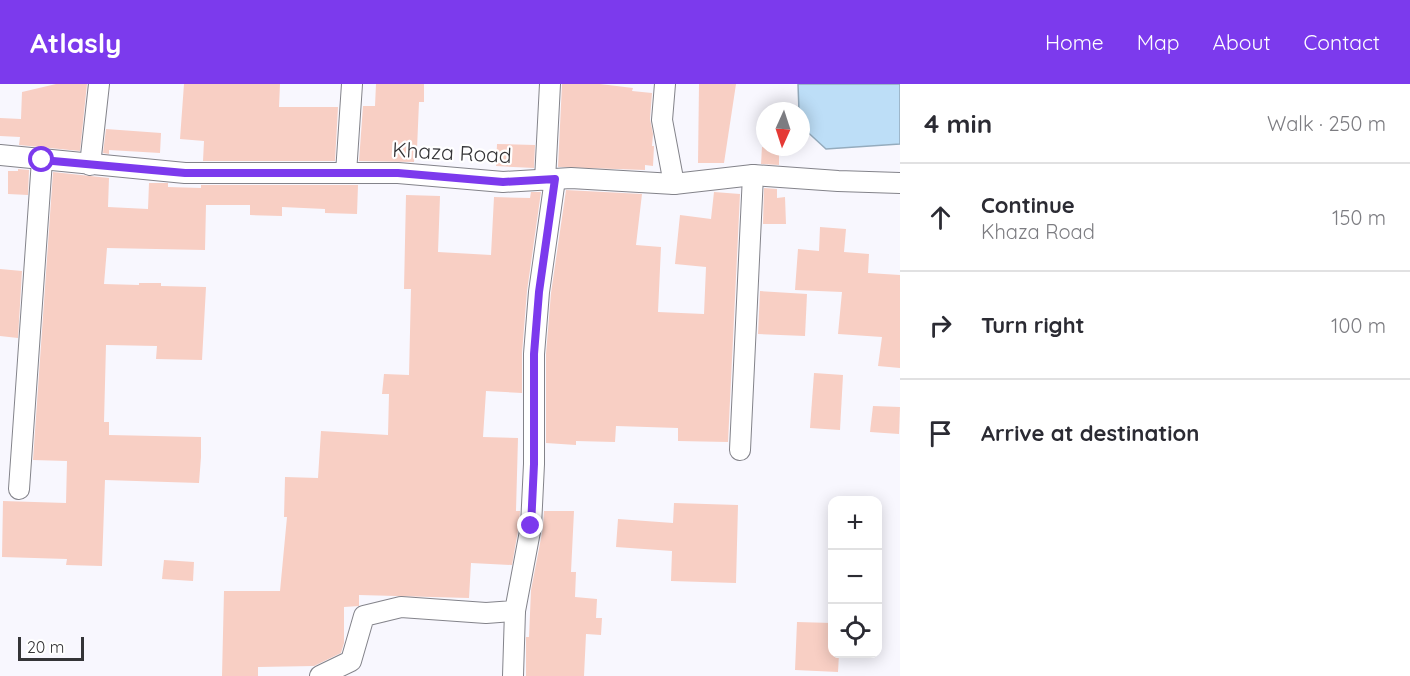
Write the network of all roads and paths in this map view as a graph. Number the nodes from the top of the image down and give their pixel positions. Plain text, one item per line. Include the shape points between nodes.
1 (99, 84) edge
2 (352, 84) edge
3 (550, 84) edge
4 (665, 84) edge
5 (0, 156) edge
6 (42, 160) junction
7 (90, 165) junction
8 (346, 173) junction
9 (753, 175) junction
10 (550, 180) junction
11 (900, 183) edge
12 (674, 184) junction
13 (740, 450) dead end
14 (19, 489) dead end
15 (515, 611) junction
16 (320, 676) edge
17 (513, 676) edge

1 - 7 street
2 - 8 street
3 - 10 street
4 - 12 street via 662,120
5 - 6 street, Khaza Road
6 - 7 street, Khaza Road
6 - 14 street
7 - 8 street, Khaza Road via 185,173
8 - 10 street, Khaza Road via 503,182
9 - 11 street, Khaza Road
9 - 12 street, Khaza Road
9 - 13 street
10 - 12 street, Khaza Road
10 - 15 street via 534,354 531,526
15 - 16 street via 486,613 401,607 364,616 351,661
15 - 17 street

